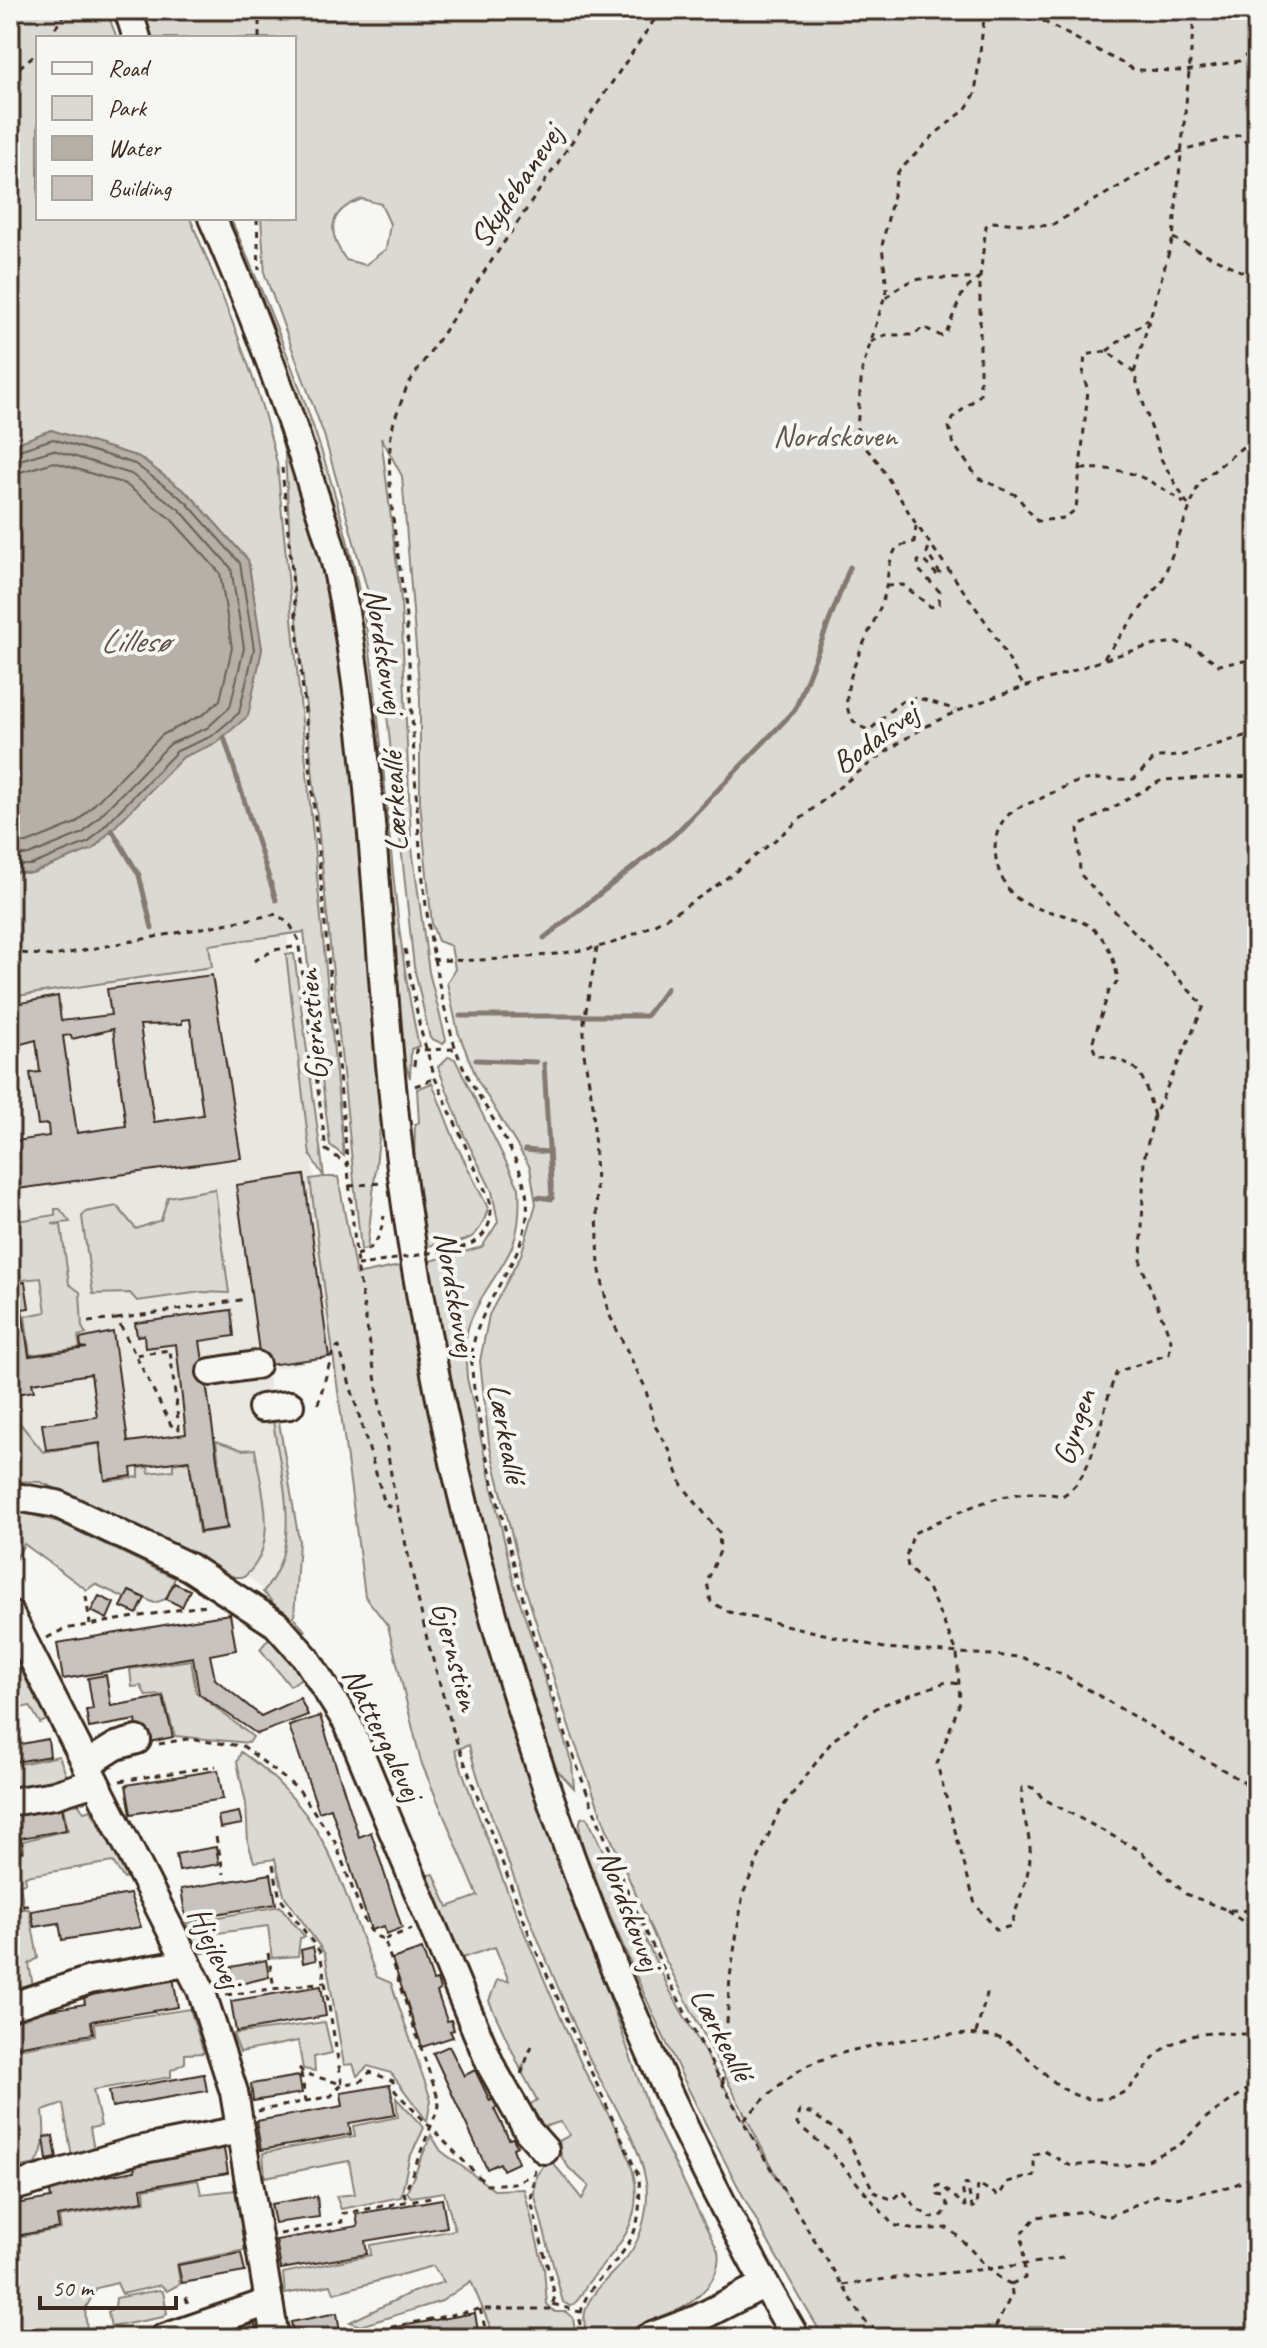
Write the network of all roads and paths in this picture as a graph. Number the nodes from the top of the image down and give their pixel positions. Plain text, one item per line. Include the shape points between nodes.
1 (68, 10) edge
2 (128, 10) edge
3 (259, 10) edge
4 (661, 10) edge
5 (985, 10) edge
6 (1022, 10) edge
7 (1195, 10) edge
8 (49, 36) edge
9 (136, 36) edge
10 (259, 36) edge
11 (1257, 46) edge
12 (36, 54) edge
13 (1186, 71) junction
14 (10, 75) edge
15 (1179, 152) junction
16 (1257, 154) edge
17 (213, 220) edge
18 (257, 220) edge
19 (1173, 238) junction
20 (259, 273) dead end
21 (980, 277) junction
22 (1257, 279) edge
23 (883, 301) junction
24 (1150, 317) junction
25 (871, 343) junction
26 (1107, 351) junction
27 (1134, 373) junction
28 (407, 386) joint
29 (1257, 435) edge
30 (279, 454) dead end
31 (1081, 469) junction
32 (1188, 505) junction
33 (916, 524) junction
34 (930, 543) junction
35 (886, 586) junction
36 (1104, 659) junction
37 (1257, 659) edge
38 (1023, 685) junction
39 (956, 710) junction
40 (1257, 732) edge
41 (1257, 776) edge
42 (299, 946) junction
43 (597, 947) junction
44 (10, 952) edge
45 (432, 959) junction
46 (254, 961) dead end
47 (455, 1049) junction
48 (435, 1078) junction
49 (414, 1086) dead end
50 (1154, 1116) junction
51 (347, 1164) junction
52 (382, 1172) dead end
53 (349, 1186) junction
54 (384, 1214) dead end
55 (356, 1255) junction
56 (357, 1265) junction
57 (247, 1299) dead end
58 (117, 1319) junction
59 (88, 1322) dead end
60 (135, 1355) junction
61 (256, 1365) dead end
62 (211, 1372) dead end
63 (318, 1404) dead end
64 (290, 1405) dead end
65 (262, 1408) dead end
66 (10, 1496) edge
67 (399, 1512) junction
68 (86, 1596) dead end
69 (206, 1605) dead end
70 (10, 1614) edge
71 (91, 1625) junction
72 (27, 1648) junction
73 (957, 1652) junction
74 (960, 1684) junction
75 (137, 1740) joint
76 (216, 1766) dead end
77 (93, 1777) junction
78 (1257, 1790) edge
79 (10, 1802) edge
80 (216, 1837) dead end
81 (273, 1865) dead end
82 (224, 1874) dead end
83 (29, 1900) dead end
84 (10, 1906) edge
85 (1227, 1910) junction
86 (1257, 1911) edge
87 (430, 1923) junction
88 (1257, 1932) edge
89 (384, 1939) junction
90 (268, 1953) dead end
91 (187, 1963) junction
92 (325, 1982) junction
93 (274, 1988) junction
94 (988, 1990) dead end
95 (204, 1998) junction
96 (10, 2007) edge
97 (976, 2033) junction
98 (1257, 2035) edge
99 (533, 2043) dead end
100 (1257, 2083) edge
101 (342, 2084) junction
102 (723, 2085) junction
103 (504, 2089) junction
104 (306, 2101) junction
105 (744, 2120) junction
106 (239, 2122) junction
107 (428, 2128) junction
108 (545, 2150) joint
109 (532, 2175) junction
110 (1257, 2175) edge
111 (10, 2188) edge
112 (436, 2196) dead end
113 (408, 2202) junction
114 (258, 2237) junction
115 (1067, 2257) dead end
116 (1025, 2265) junction
117 (989, 2268) junction
118 (765, 2284) junction
119 (1011, 2284) junction
120 (843, 2285) junction
121 (269, 2302) junction
122 (553, 2304) junction
123 (480, 2309) junction
124 (580, 2313) junction
125 (164, 2338) edge
126 (275, 2338) edge
127 (370, 2338) edge
128 (488, 2338) edge
129 (581, 2338) edge
130 (647, 2338) edge
131 (796, 2338) edge
132 (884, 2338) edge
133 (990, 2338) edge

1 - 8 path
2 - 9 street
3 - 10 path
4 - 28 path, Skydebanevej
5 - 23 path via 975,94 965,110 898,172 882,246 887,289
6 - 13 path via 1135,70
7 - 13 path
11 - 13 path via 1239,61
12 - 14 path
13 - 15 path
15 - 16 path via 1239,135
15 - 19 path
15 - 21 path via 1050,226 992,222 983,236
17 - 118 street, Nordskovvej via 291,418 337,567 366,749 406,1207 445,1421 482,1571 530,1732 607,1951 704,2167
18 - 20 path
19 - 22 path
19 - 24 path
21 - 23 path via 916,278 902,282
21 - 25 path via 963,292 946,333 923,327 914,335 885,335
21 - 31 path via 980,395 954,417 949,427 954,445 978,478 1016,495 1037,521 1065,518 1076,509
23 - 25 path
24 - 26 path
24 - 27 path
25 - 33 path via 862,370 857,428
26 - 27 path
26 - 31 path via 1085,355 1088,390
27 - 32 path via 1161,459
28 - 45 path, Lærkeallé via 391,432 391,472 407,628 419,871
29 - 32 path via 1199,483
30 - 51 path, Gjernstien
31 - 32 path via 1112,467 1145,476
32 - 36 path via 1163,579
33 - 34 path
33 - 35 path via 914,542 897,547 889,560
34 - 35 path via 927,553 941,575 922,559 919,570 940,592 939,604 931,607 903,585
34 - 38 path
35 - 39 path via 855,656 847,705 851,718 870,730 899,701 913,696
36 - 37 path, Bodalsvej via 1176,642 1219,665
36 - 38 path, Bodalsvej
38 - 39 path, Bodalsvej
39 - 43 path, Bodalsvej via 898,743 676,914
40 - 50 path via 1181,756 1156,757 1134,779 1084,781 1057,791 1010,813 993,846 1009,891 1028,905 1085,921 1115,964 1118,981 1109,991 1092,1044 1096,1055 1130,1062 1143,1074
41 - 50 path via 1162,780 1078,827 1080,874 1204,1006
42 - 44 path via 291,926 277,914 53,956
42 - 46 path via 274,950
42 - 51 path via 326,1150
43 - 45 path, Bodalsvej
43 - 73 path via 585,1002 584,1054 593,1105 599,1266 609,1314 645,1387 655,1426 682,1485 719,1532 720,1551 707,1596 722,1610 783,1626 884,1648
45 - 47 path, Lærkeallé
47 - 48 path via 426,1048
47 - 102 path, Lærkeallé via 515,1156 528,1205 520,1248 483,1313 472,1358 483,1436 526,1614 587,1795 652,1947
48 - 49 path
48 - 56 path, bridge via 492,1211 488,1228 481,1238 459,1248
50 - 73 path, Gyngen via 1144,1159 1141,1264 1171,1340 1169,1354 1117,1372 1087,1470 1076,1489 1062,1496 1035,1490 981,1502 914,1533 908,1567 928,1588
51 - 53 path, Gjernstien
52 - 53 path via 382,1182
53 - 55 path, Gjernstien
54 - 55 path via 378,1241
55 - 56 path, Gjernstien
56 - 67 path, Gjernstien
57 - 58 path
58 - 59 path
58 - 60 path
60 - 60 path via 170,1350 179,1429 171,1425
61 - 62 street
63 - 67 path via 334,1348 339,1347 385,1504
64 - 65 street
66 - 87 street, Nattergalevej via 57,1504 189,1567 276,1624 306,1658 348,1724
67 - 124 path, Gjernstien via 427,1639 460,1752 533,1944 639,2177 639,2219 632,2238 590,2289
68 - 71 path
69 - 71 path
70 - 72 street, Hjejlevej
71 - 72 path via 64,1629
72 - 77 street, Hjejlevej
73 - 74 path
73 - 78 path via 1042,1664
74 - 85 path via 960,1702 937,1764 975,1904 987,1923 997,1930 1011,1926 1018,1904 1030,1858 1020,1804 1027,1786 1139,1850 1186,1894
74 - 102 path via 946,1682 879,1706 833,1740 778,1813 743,1894 730,1977
75 - 77 street via 116,1746
75 - 89 path via 139,1747 187,1739 243,1746 299,1790 335,1842 367,1927
76 - 77 path
77 - 79 street via 54,1795
77 - 91 street, Hjejlevej
80 - 82 path
81 - 92 path via 280,1898 320,1952
83 - 84 path via 28,1905
85 - 86 path
85 - 88 path
87 - 89 path
87 - 103 street, Nattergalevej
89 - 107 path via 438,2098
90 - 93 path
91 - 95 street, Hjejlevej
91 - 96 street via 90,1980
92 - 93 path
92 - 101 path
93 - 95 path
94 - 97 path
95 - 106 street, Hjejlevej
97 - 98 path via 1003,2040 1052,2080 1093,2099 1126,2092 1165,2047 1208,2031
97 - 105 path via 901,2042 805,2067
99 - 103 path via 519,2078
100 - 117 path via 1207,2117 1180,2145 1148,2160 1124,2166 1071,2166 1044,2151 1034,2155 1034,2176 1007,2182 999,2196 978,2184 976,2208 967,2184 962,2186 965,2206 937,2186 948,2205 943,2215 932,2218 903,2191 893,2200 874,2192 847,2138 800,2111 797,2124 828,2149 893,2225 947,2228 965,2239
101 - 104 path via 331,2096
101 - 104 path via 299,2068
101 - 107 path via 360,2082 370,2072 393,2081 395,2091
102 - 105 path, Lærkeallé
103 - 108 street, Nattergalevej
104 - 106 path
105 - 120 path, Lærkeallé
106 - 111 street
106 - 114 street, Hjejlevej
107 - 109 path via 449,2142 487,2185
107 - 113 path via 404,2194
108 - 109 path
109 - 122 path via 531,2201
110 - 116 path via 1176,2198 1157,2195 1108,2217 1086,2211 1036,2217 1022,2233
112 - 113 path
113 - 114 path via 341,2214 342,2222
114 - 121 street, Hjejlevej
115 - 116 path
116 - 117 path
116 - 119 path via 1025,2278
117 - 119 path
117 - 120 path
118 - 130 street
118 - 131 street, Nordskovvej
119 - 133 path via 1012,2294
120 - 132 path, Lærkeallé via 864,2320
121 - 125 street
121 - 126 street, Hjejlevej
122 - 123 path via 551,2309
122 - 124 path
123 - 127 path via 382,2329
123 - 128 path
124 - 129 path

